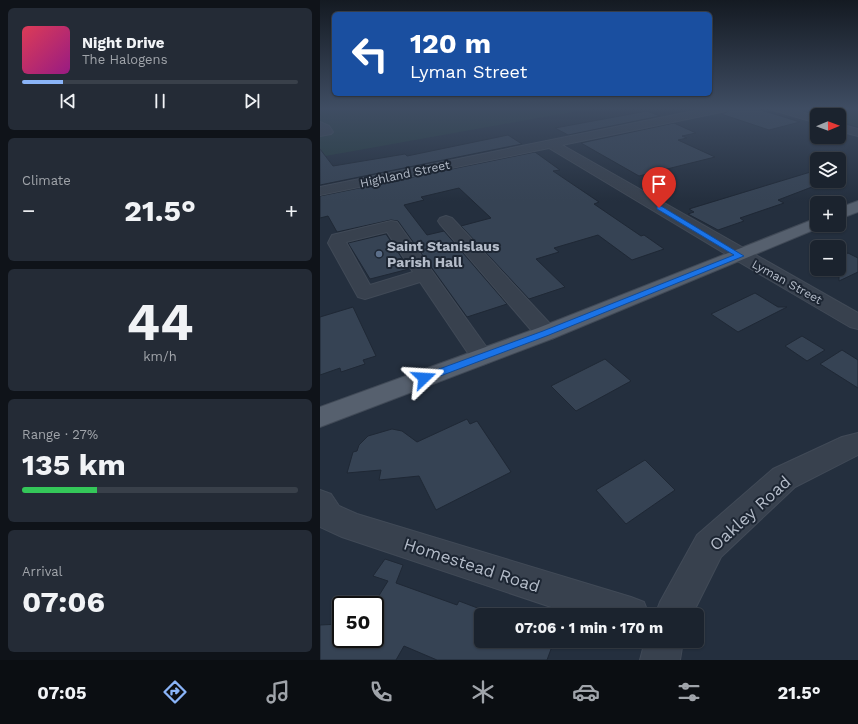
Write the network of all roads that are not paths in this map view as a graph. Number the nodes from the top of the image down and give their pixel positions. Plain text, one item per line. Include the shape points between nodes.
1 (576, 139) edge
2 (551, 144) junction
3 (320, 191) edge
4 (858, 206) edge
5 (846, 211) edge
6 (446, 221) dead end
7 (810, 226) edge
8 (740, 256) junction
9 (425, 274) junction
10 (858, 322) edge
11 (546, 333) junction
12 (482, 357) junction
13 (320, 417) edge
14 (858, 444) edge
15 (320, 504) edge
16 (609, 608) edge
17 (677, 608) edge
18 (663, 648) edge
19 (660, 660) edge

1 - 2 street, Highland Street
2 - 3 street, Highland Street
2 - 8 street, Lyman Street
4 - 5 main road
6 - 11 street
7 - 8 main road
8 - 10 street, Lyman Street
8 - 11 main road
9 - 9 street via 391,226 338,239 365,293
9 - 12 street
11 - 12 main road
12 - 13 main road
14 - 17 street, Oakley Road via 784,478 709,546
15 - 16 street, Homestead Road via 328,516 353,526
18 - 19 street

